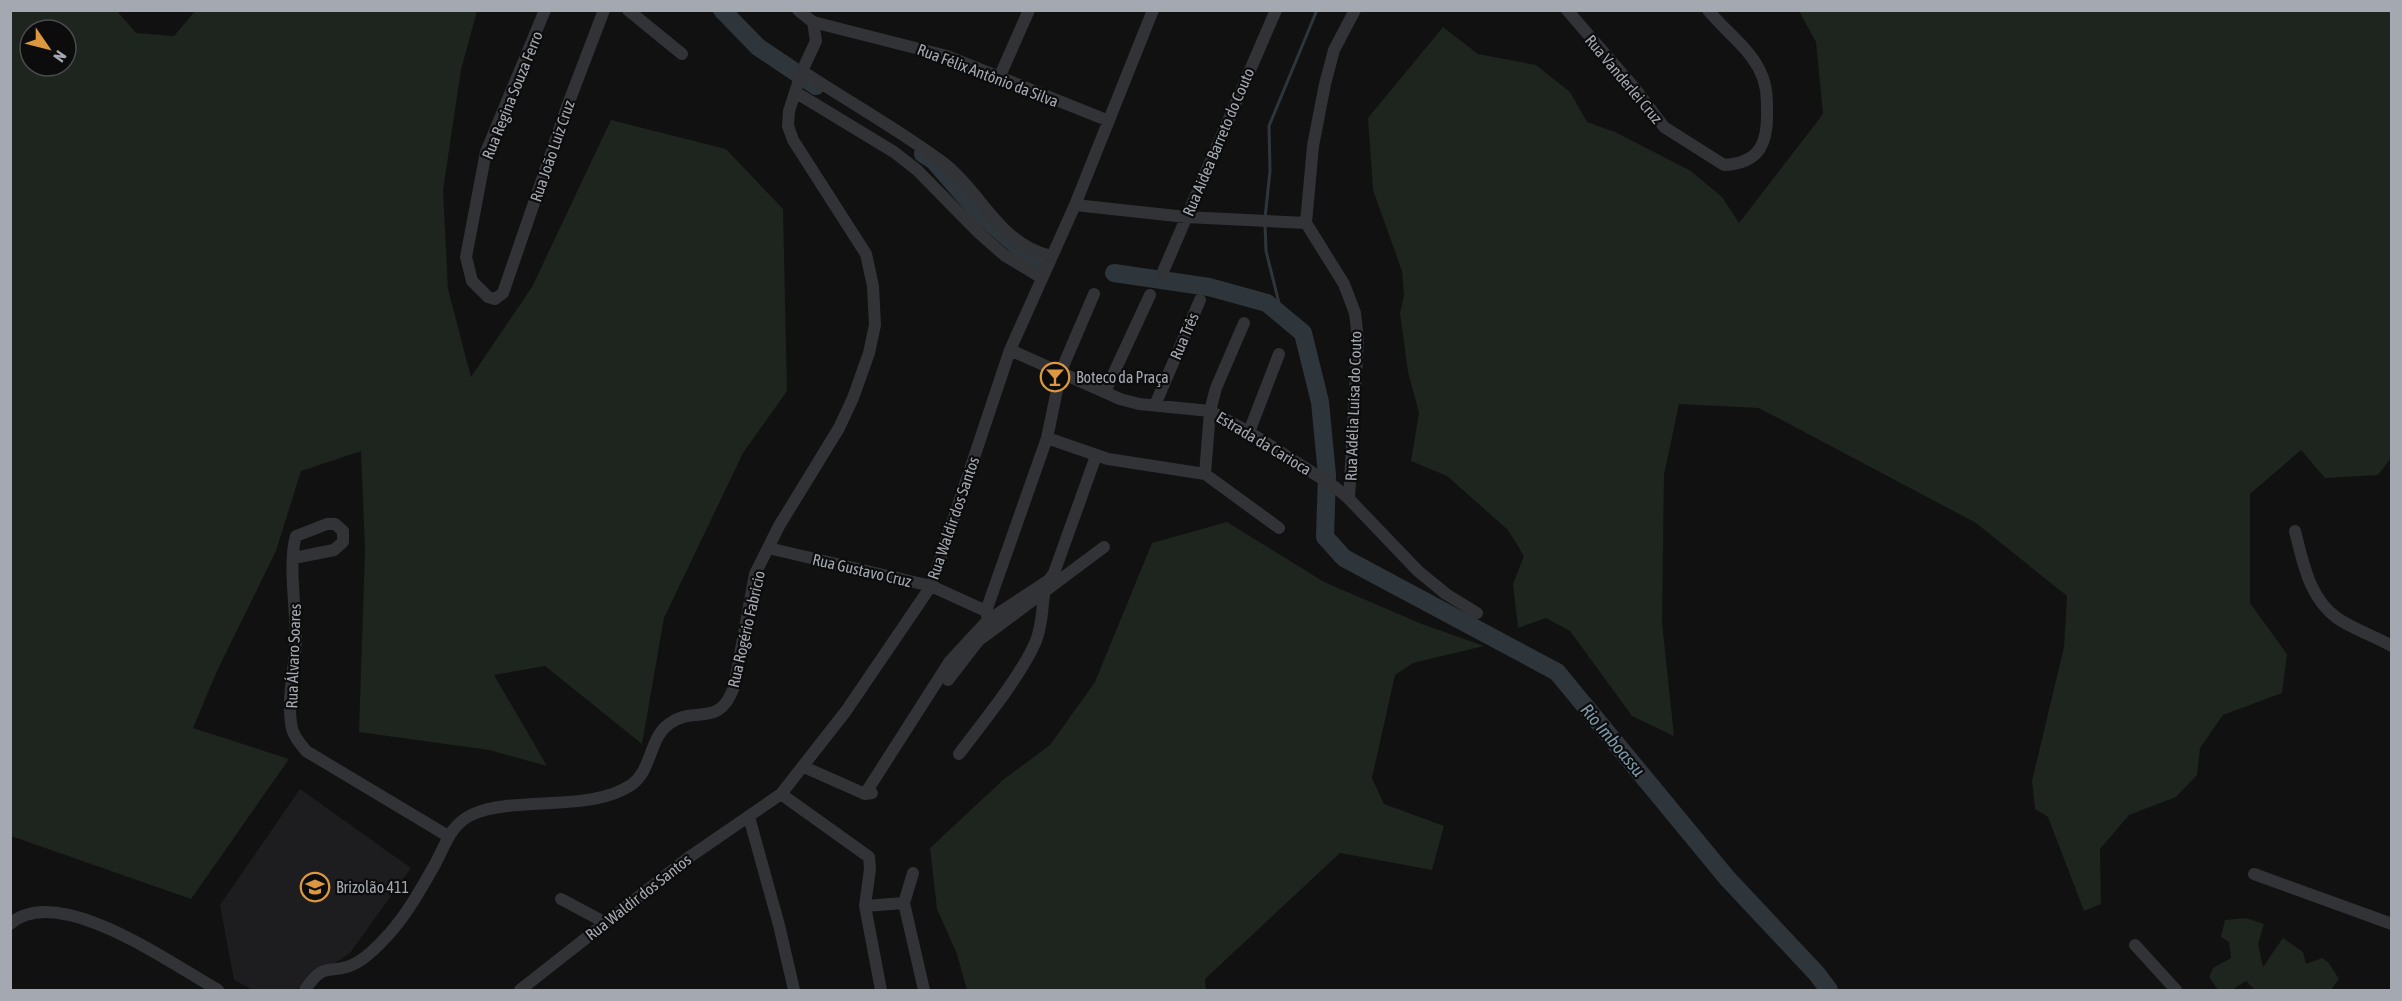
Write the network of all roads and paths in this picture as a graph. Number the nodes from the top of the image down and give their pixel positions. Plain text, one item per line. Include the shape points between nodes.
1 (545, 10) edge
2 (604, 10) edge
3 (628, 10) edge
4 (798, 10) edge
5 (1029, 10) edge
6 (1153, 10) edge
7 (1276, 10) edge
8 (1355, 10) edge
9 (1567, 10) edge
10 (1708, 10) edge
11 (813, 22) junction
12 (682, 54) dead end
13 (802, 71) junction
14 (999, 78) junction
15 (795, 92) junction
16 (1109, 121) junction
17 (1075, 205) junction
18 (1186, 217) junction
19 (1306, 224) junction
20 (1051, 256) junction
21 (1162, 274) dead end
22 (1042, 278) junction
23 (503, 293) joint
24 (1094, 294) dead end
25 (1150, 295) dead end
26 (1200, 300) dead end
27 (1244, 322) dead end
28 (1010, 350) junction
29 (1279, 354) dead end
30 (1060, 371) junction
31 (1105, 392) junction
32 (1155, 405) junction
33 (1210, 411) junction
34 (1249, 432) junction
35 (1047, 438) junction
36 (1096, 456) junction
37 (1205, 474) junction
38 (1349, 499) junction
39 (1280, 528) dead end
40 (2295, 531) dead end
41 (1104, 547) dead end
42 (768, 548) junction
43 (294, 558) junction
44 (931, 586) junction
45 (1044, 595) junction
46 (1477, 613) dead end
47 (990, 619) junction
48 (2391, 646) edge
49 (959, 754) dead end
50 (804, 767) junction
51 (781, 794) junction
52 (749, 817) junction
53 (448, 836) junction
54 (913, 873) dead end
55 (2254, 874) dead end
56 (561, 899) dead end
57 (904, 903) junction
58 (865, 906) junction
59 (604, 922) junction
60 (10, 924) edge
61 (2391, 924) edge
62 (2135, 945) dead end
63 (218, 990) edge
64 (305, 990) edge
65 (520, 990) edge
66 (794, 990) edge
67 (881, 990) edge
68 (924, 990) edge
69 (2176, 990) edge

1 - 23 street, Rua Regina Souza Ferro via 486,152 465,256 472,281 481,291 495,299
2 - 23 street, Rua João Luiz Cruz
3 - 12 street
4 - 11 street, Rua Félix Antônio da Silva
5 - 14 street
6 - 16 street, Rua Waldir dos Santos
7 - 18 street, Rua Aidea Barreto do Couto
8 - 19 street via 1334,50 1325,84 1312,146
9 - 10 street, Rua Vanderlei Cruz via 1664,127 1724,165 1735,164 1761,148 1766,135 1767,93 1759,67
11 - 13 street, Rua Rogério Fabricio via 816,41
11 - 14 street, Rua Félix Antônio da Silva via 948,56
13 - 15 street, Rua Rogério Fabricio
13 - 20 street via 948,166 1005,230 1025,246
14 - 16 street, Rua Félix Antônio da Silva
15 - 22 street via 894,152 1004,255
15 - 42 street, Rua Rogério Fabricio via 788,126 793,140 866,254 875,325 869,353 839,428
16 - 17 street, Rua Waldir dos Santos
17 - 18 street
17 - 20 street, Rua Waldir dos Santos
18 - 19 street
18 - 21 street, Rua Aidea Barreto do Couto
19 - 38 street, Rua Adélia Luísa do Couto via 1344,284 1355,313 1358,340
20 - 22 street, Rua Waldir dos Santos
22 - 28 street, Rua Waldir dos Santos
24 - 30 street
25 - 31 street
26 - 32 street, Rua Três
27 - 33 street
28 - 30 street, Estrada da Carioca
28 - 44 street, Rua Waldir dos Santos
29 - 34 street
30 - 31 street, Estrada da Carioca
30 - 35 street
31 - 32 street, Estrada da Carioca via 1120,399
32 - 33 street, Estrada da Carioca
33 - 34 street, Estrada da Carioca
33 - 37 street
34 - 38 street, Estrada da Carioca
35 - 36 street
35 - 47 street
36 - 37 street
36 - 47 street via 1054,573
37 - 39 street
38 - 46 street, Estrada da Carioca via 1418,571
40 - 48 street via 2305,572 2326,607 2341,620
41 - 45 street
42 - 44 street, Rua Gustavo Cruz
42 - 53 street, Rua Rogério Fabricio via 755,574 735,687 720,711 669,724 640,777 617,793 486,811 462,821
43 - 43 street, Rua Álvaro Soares via 296,536 327,524 335,524 343,531 343,542 334,550
43 - 53 street, Rua Álvaro Soares via 296,641 290,699 294,736 306,751
44 - 47 street, Rua Gustavo Cruz
44 - 50 street, Rua Waldir dos Santos
45 - 47 street
45 - 49 street via 1035,642 996,705
47 - 50 street via 950,661 868,794
50 - 51 street, Rua Waldir dos Santos
51 - 52 street, Rua Waldir dos Santos
51 - 58 street via 869,857
52 - 59 street, Rua Waldir dos Santos
52 - 66 street
53 - 64 street, Rua Rogério Fabricio via 414,900 389,934 352,966 318,974
54 - 57 street
55 - 61 street
56 - 59 street
57 - 58 street
57 - 68 street
58 - 67 street
59 - 65 street, Rua Waldir dos Santos
60 - 63 street via 20,915 40,910 94,922
62 - 69 street

